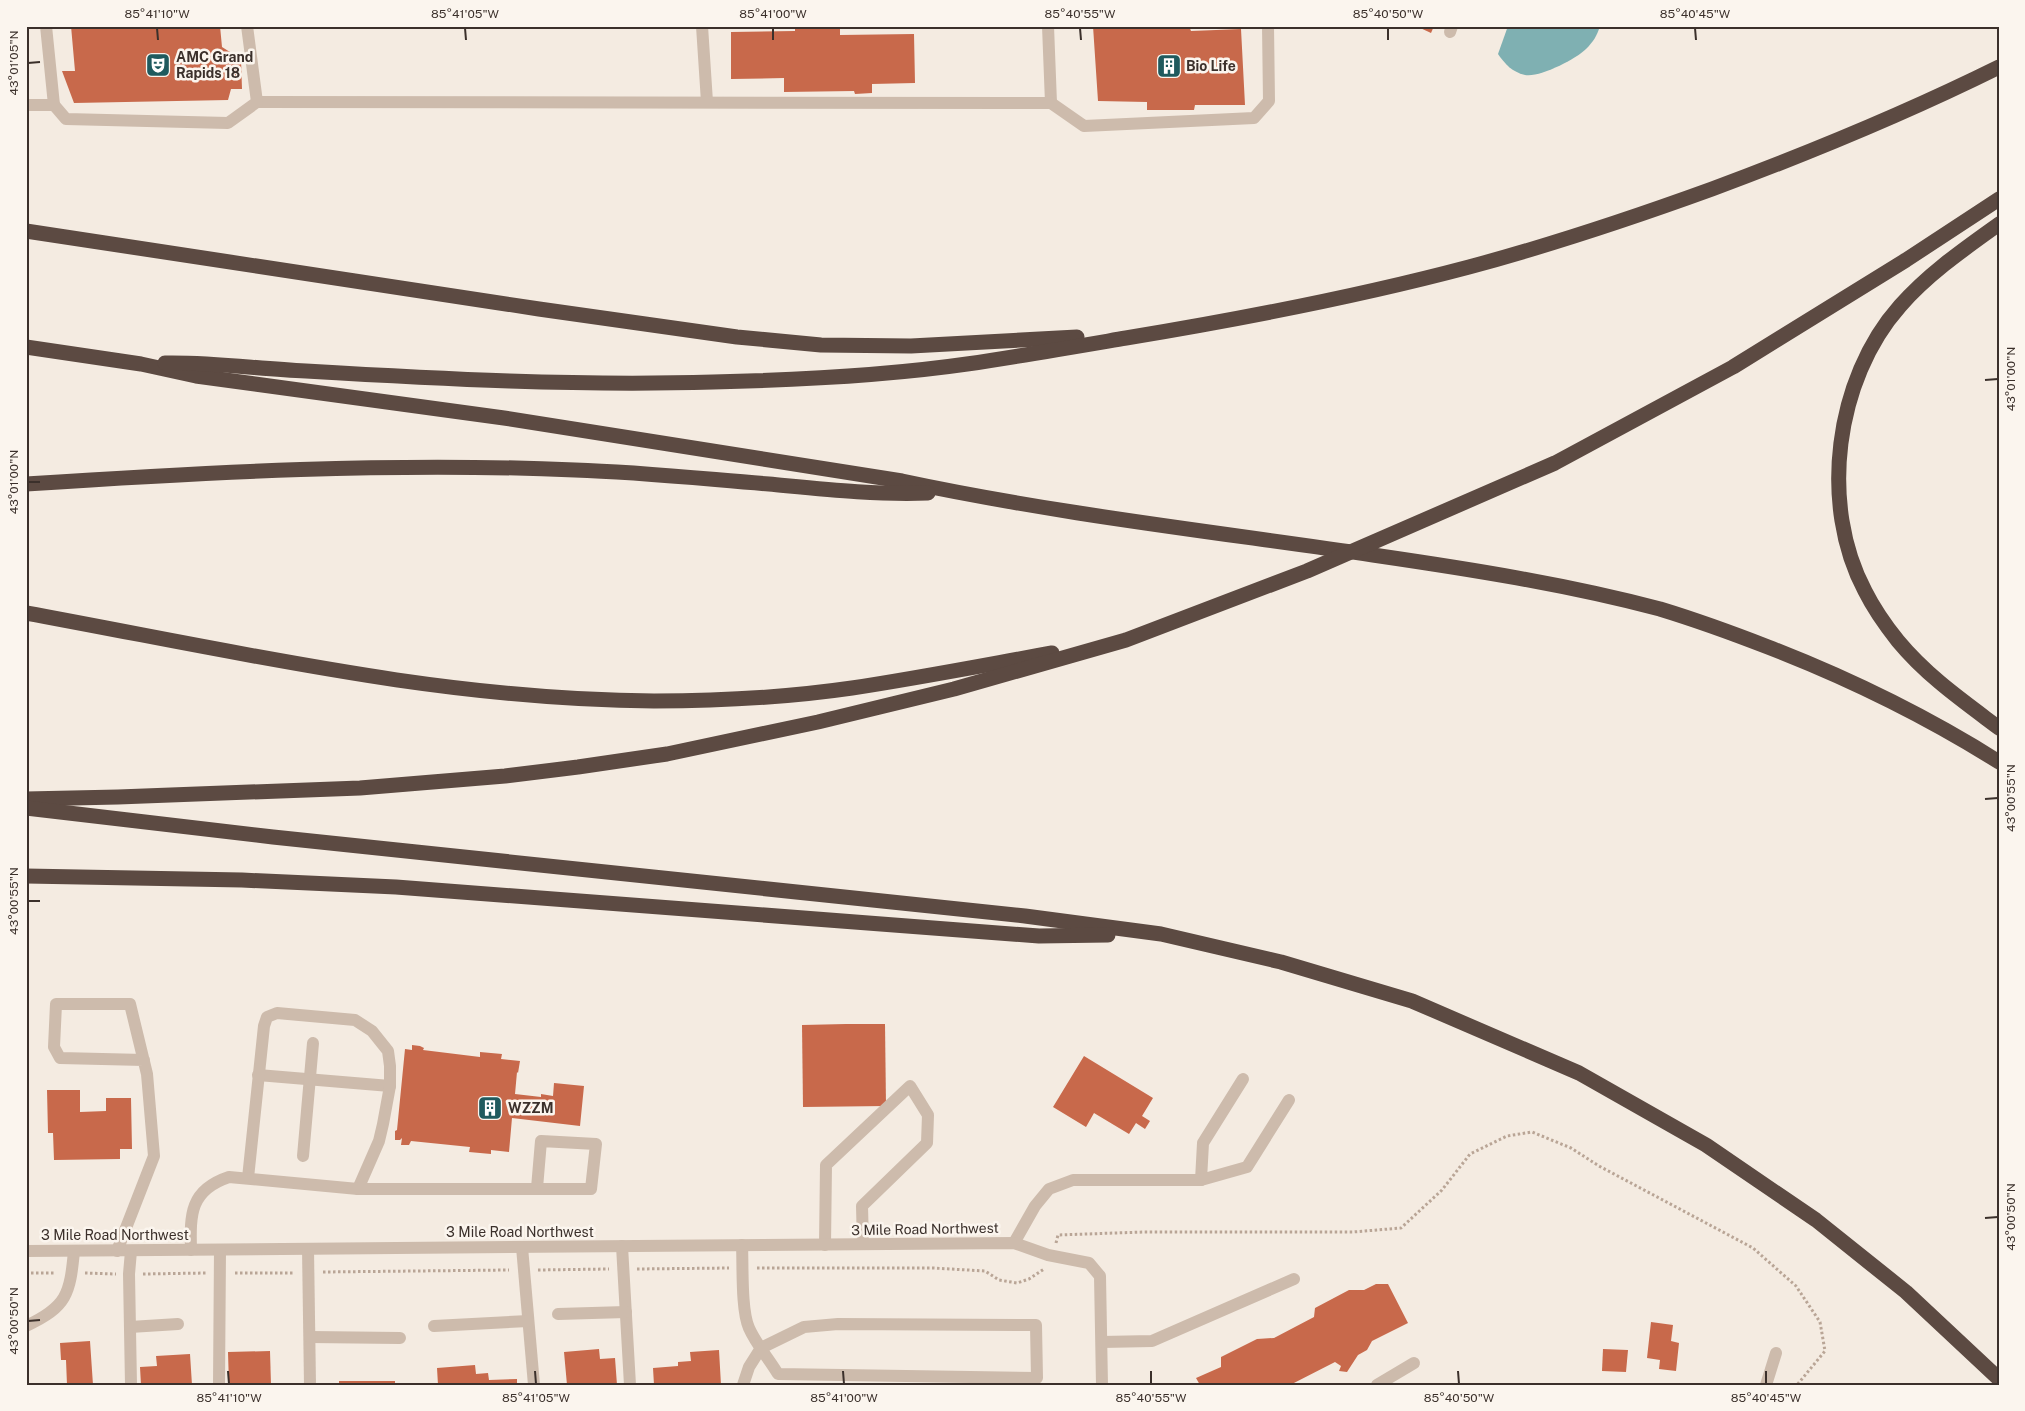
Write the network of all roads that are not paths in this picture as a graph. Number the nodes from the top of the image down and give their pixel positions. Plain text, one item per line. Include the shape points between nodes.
1 (46, 26) edge
2 (248, 26) edge
3 (702, 26) edge
4 (1048, 26) edge
5 (1268, 26) edge
6 (1999, 67) edge
7 (257, 102) junction
8 (707, 102) junction
9 (1050, 103) junction
10 (26, 105) edge
11 (54, 105) junction
12 (1999, 199) edge
13 (1999, 224) edge
14 (26, 231) edge
15 (1161, 332) junction
16 (26, 347) edge
17 (141, 364) junction
18 (26, 484) edge
19 (952, 492) junction
20 (26, 613) edge
21 (1126, 640) junction
22 (1999, 728) edge
23 (1999, 762) edge
24 (26, 799) edge
25 (26, 808) edge
26 (26, 876) edge
27 (1160, 934) junction
28 (313, 1043) dead end
29 (144, 1060) junction
30 (258, 1075) junction
31 (310, 1079) junction
32 (1243, 1079) dead end
33 (390, 1086) junction
34 (1289, 1100) dead end
35 (303, 1156) dead end
36 (248, 1178) junction
37 (1201, 1180) junction
38 (537, 1188) junction
39 (358, 1189) junction
40 (1014, 1243) junction
41 (864, 1244) junction
42 (742, 1245) junction
43 (825, 1245) junction
44 (622, 1246) junction
45 (522, 1247) junction
46 (308, 1249) junction
47 (192, 1250) junction
48 (220, 1250) junction
49 (26, 1251) edge
50 (74, 1251) junction
51 (117, 1251) junction
52 (131, 1251) junction
53 (1294, 1279) dead end
54 (626, 1312) junction
55 (558, 1314) dead end
56 (528, 1320) junction
57 (178, 1324) dead end
58 (26, 1326) edge
59 (434, 1326) dead end
60 (130, 1327) junction
61 (310, 1337) junction
62 (400, 1338) dead end
63 (1102, 1342) junction
64 (761, 1348) junction
65 (1776, 1354) dead end
66 (1414, 1363) dead end
67 (1999, 1379) edge
68 (131, 1385) edge
69 (219, 1385) edge
70 (310, 1385) edge
71 (534, 1385) edge
72 (630, 1385) edge
73 (743, 1385) edge
74 (1102, 1385) edge
75 (1377, 1385) edge
76 (1766, 1385) edge

1 - 11 street
2 - 7 street
3 - 8 street
4 - 9 street
5 - 9 street via 1269,101 1254,118 1084,126
6 - 15 highway via 1866,128 1761,171 1562,240 1363,293
7 - 8 street
7 - 11 street via 228,123 66,119
8 - 9 street
10 - 11 street
12 - 21 highway via 1733,367 1555,463 1307,571
13 - 22 highway via 1940,268 1900,305 1880,332 1853,388 1839,465 1843,526 1857,573 1873,606 1898,641 1925,670
14 - 15 highway via 539,309 821,345 911,346
15 - 17 highway via 964,365 848,376 713,382 487,380 307,372 205,362
16 - 17 highway
17 - 19 highway via 196,376 504,418 902,481
18 - 19 highway via 289,469 410,466 626,472 889,494
19 - 23 highway via 1481,571 1593,592 1707,624 1798,659 1927,720
20 - 21 highway via 383,679 482,692 655,701 755,697 849,688
21 - 24 highway via 954,690 818,722 667,754 578,768 360,788
25 - 27 highway via 1024,916
26 - 27 highway via 396,887 1039,936
27 - 67 highway via 1281,962 1412,1001 1579,1073 1706,1145 1816,1220 1906,1292
28 - 31 street
29 - 29 street via 130,1004 56,1004 54,1048 60,1058
29 - 51 street via 154,1156
30 - 31 street
30 - 33 street via 267,1017 277,1013 330,1017 355,1020 381,1040 388,1050
30 - 36 street
31 - 33 street
31 - 35 street
32 - 37 street via 1202,1143
33 - 39 street via 379,1141
34 - 37 street via 1247,1167
36 - 39 street
36 - 47 street via 229,1176 203,1191 191,1212
37 - 40 street via 1073,1180 1050,1189 1035,1206
38 - 38 street via 591,1189 596,1144 541,1141
38 - 39 street
40 - 41 street, 3 Mile Road Northwest
40 - 63 street, 3 Mile Road Northwest via 1048,1255 1089,1263 1100,1276
41 - 43 street, 3 Mile Road Northwest
41 - 43 street via 862,1206 927,1143 928,1115 910,1086 826,1166
42 - 43 street, 3 Mile Road Northwest
42 - 44 street, 3 Mile Road Northwest
42 - 64 street via 745,1314 748,1327
44 - 45 street, 3 Mile Road Northwest
44 - 54 street
45 - 46 street, 3 Mile Road Northwest
45 - 56 street
46 - 48 street, 3 Mile Road Northwest
46 - 61 street
47 - 48 street, 3 Mile Road Northwest
47 - 52 street, 3 Mile Road Northwest
48 - 69 street
49 - 50 street, 3 Mile Road Northwest
50 - 51 street, 3 Mile Road Northwest
50 - 58 street via 69,1289 61,1303 52,1313
51 - 52 street, 3 Mile Road Northwest
52 - 60 street
53 - 63 street via 1152,1341
54 - 55 street
54 - 72 street
56 - 59 street
56 - 71 street
57 - 60 street
60 - 68 street
61 - 62 street
61 - 70 street
63 - 74 street, 3 Mile Road Northwest
64 - 64 street via 778,1374 1036,1378 1036,1325 838,1324 804,1328
64 - 73 street
65 - 76 street
66 - 75 street

